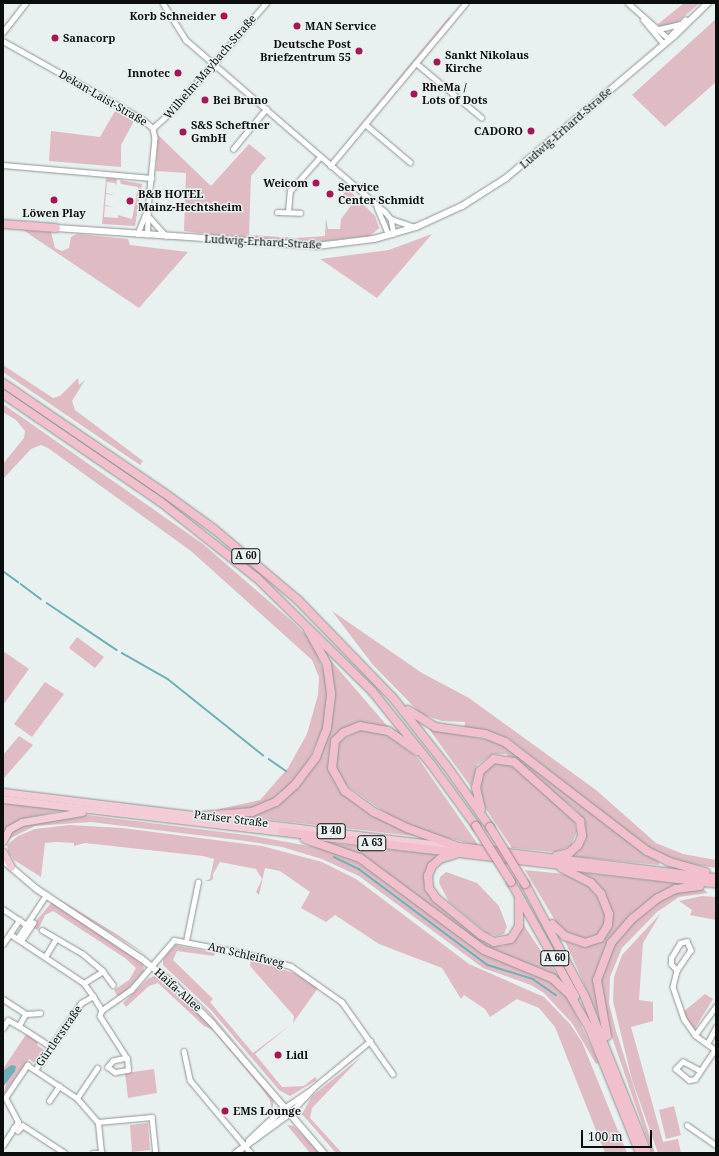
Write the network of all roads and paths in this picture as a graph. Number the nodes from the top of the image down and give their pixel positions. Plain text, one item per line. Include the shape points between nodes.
1 (26, 3) edge
2 (163, 3) edge
3 (266, 3) edge
4 (466, 3) edge
5 (628, 3) edge
6 (708, 3) edge
7 (702, 9) junction
8 (641, 16) junction
9 (682, 24) junction
10 (659, 29) junction
11 (3, 32) edge
12 (3, 41) edge
13 (666, 41) junction
14 (416, 63) junction
15 (214, 64) junction
16 (266, 109) junction
17 (481, 117) dead end
18 (365, 124) junction
19 (152, 128) junction
20 (233, 149) dead end
21 (320, 157) junction
22 (410, 162) dead end
23 (3, 165) edge
24 (330, 166) junction
25 (151, 178) junction
26 (373, 203) junction
27 (148, 209) junction
28 (277, 212) dead end
29 (288, 212) junction
30 (300, 213) dead end
31 (150, 218) junction
32 (391, 219) junction
33 (6, 224) edge
34 (416, 227) junction
35 (56, 228) joint
36 (138, 234) junction
37 (392, 234) junction
38 (147, 235) junction
39 (168, 237) junction
40 (3, 383) edge
41 (3, 394) edge
42 (293, 610) junction
43 (374, 677) junction
44 (431, 764) junction
45 (3, 792) edge
46 (3, 799) edge
47 (118, 813) junction
48 (203, 816) junction
49 (484, 817) junction
50 (283, 832) junction
51 (3, 841) edge
52 (460, 850) junction
53 (3, 852) edge
54 (545, 857) junction
55 (3, 860) edge
56 (556, 865) junction
57 (11, 867) junction
58 (716, 876) edge
59 (198, 882) dead end
60 (512, 884) junction
61 (716, 885) edge
62 (46, 895) junction
63 (3, 909) edge
64 (543, 913) junction
65 (19, 920) junction
66 (30, 924) junction
67 (42, 930) dead end
68 (10, 934) junction
69 (19, 940) junction
70 (56, 940) junction
71 (186, 941) junction
72 (3, 944) edge
73 (45, 957) junction
74 (151, 966) junction
75 (103, 970) junction
76 (677, 971) junction
77 (84, 983) junction
78 (113, 985) dead end
79 (93, 996) junction
80 (3, 999) edge
81 (716, 1006) edge
82 (102, 1010) junction
83 (40, 1013) dead end
84 (26, 1014) junction
85 (19, 1026) junction
86 (716, 1027) edge
87 (3, 1028) edge
88 (591, 1031) junction
89 (695, 1035) junction
90 (370, 1041) junction
91 (707, 1044) junction
92 (51, 1047) junction
93 (184, 1050) dead end
94 (715, 1050) edge
95 (611, 1056) junction
96 (127, 1059) dead end
97 (97, 1068) dead end
98 (35, 1070) junction
99 (700, 1071) junction
100 (393, 1074) dead end
101 (59, 1086) junction
102 (313, 1088) junction
103 (77, 1098) junction
104 (49, 1101) dead end
105 (284, 1108) junction
106 (289, 1114) junction
107 (18, 1122) junction
108 (98, 1122) junction
109 (687, 1125) dead end
110 (24, 1126) junction
111 (14, 1128) junction
112 (3, 1145) edge
113 (245, 1145) junction
114 (716, 1145) edge
115 (65, 1153) edge
116 (93, 1153) edge
117 (102, 1153) edge
118 (156, 1153) edge
119 (236, 1153) edge
120 (251, 1153) edge
121 (324, 1153) edge
122 (640, 1153) edge
123 (647, 1153) edge

1 - 11 street
2 - 15 street via 180,33
3 - 15 street, Wilhelm-Maybach-Straße
4 - 14 street
5 - 8 street
6 - 7 main road, Ludwig-Erhard-Straße
7 - 9 main road, Ludwig-Erhard-Straße
7 - 13 main road, Ludwig-Erhard-Straße
8 - 10 street
8 - 13 street
9 - 10 street
9 - 13 main road, Ludwig-Erhard-Straße
10 - 13 street
12 - 19 street, Dekan-Laist-Straße via 142,119
13 - 34 main road, Ludwig-Erhard-Straße via 506,178 462,206
14 - 17 street
14 - 18 street
15 - 16 street
15 - 19 street, Wilhelm-Maybach-Straße via 171,112
16 - 20 street
16 - 21 street
18 - 22 street
18 - 24 street
19 - 25 street, Dekan-Laist-Straße
21 - 24 street
21 - 29 street via 290,191
23 - 25 street
24 - 26 street
25 - 27 street, Dekan-Laist-Straße
26 - 32 street
26 - 37 street
27 - 31 street, Dekan-Laist-Straße
27 - 36 street, Dekan-Laist-Straße
28 - 29 street
29 - 30 street
31 - 38 street, Dekan-Laist-Straße
31 - 39 street
32 - 34 street
32 - 37 street
33 - 35 highway
34 - 37 main road, Ludwig-Erhard-Straße
35 - 36 main road, Ludwig-Erhard-Straße
36 - 38 main road, Ludwig-Erhard-Straße
37 - 39 main road, Ludwig-Erhard-Straße via 317,246
38 - 39 main road, Ludwig-Erhard-Straße
40 - 43 highway, A 60 via 226,539 298,600
41 - 42 highway, A 60 via 197,529
42 - 44 highway, A 60 via 350,667
42 - 48 highway via 322,651 329,672 331,702 322,743 306,771 276,802 252,812
43 - 49 highway, A 60 via 428,741
43 - 58 highway via 423,722 447,730 485,734 505,742 647,851 670,862
44 - 52 highway via 393,734 365,726 343,733 335,741 331,760 339,783 358,801 395,823
44 - 60 highway, A 60, bridge via 476,826
45 - 48 highway, Pariser Straße / B 40
46 - 47 highway, Pariser Straße
47 - 50 highway, Pariser Straße
47 - 51 highway via 67,813 35,818 12,826
48 - 52 highway, Pariser Straße / B 40
49 - 54 highway via 476,788 480,771 494,759 514,762 572,811 582,827 582,836 574,849 566,854
49 - 64 highway, A 60, bridge
50 - 52 highway, A 63
50 - 88 highway via 333,846 360,858 484,950 552,978 570,995
52 - 54 highway, A 63
52 - 56 highway, A 63
52 - 60 highway via 435,862 428,876 429,888 441,902 490,940 506,941 518,930 520,905
53 - 57 highway
54 - 58 highway, A 63
55 - 57 street, Haifa-Allee
56 - 61 highway, A 63
56 - 64 highway via 597,889 607,907 608,925 594,941 580,942 565,936
57 - 62 street, Haifa-Allee
59 - 71 street
60 - 88 highway, A 60 via 558,962
61 - 95 highway via 685,887 665,894 632,919 611,943 597,980
62 - 66 street
62 - 74 street, Haifa-Allee
63 - 65 street
64 - 95 highway, A 60 via 573,971
65 - 66 street
65 - 68 street
66 - 69 street
67 - 70 street
68 - 69 street
68 - 72 street
69 - 73 street
70 - 73 street
70 - 75 street
71 - 74 street, Am Schleifweg via 170,942
71 - 90 street, Am Schleifweg via 291,966 348,1007
73 - 77 street
74 - 82 street via 131,990
74 - 105 street, Haifa-Allee via 206,1016
75 - 77 street
75 - 78 street
76 - 76 street via 691,950 687,941 680,943 671,958 671,964
76 - 89 street via 673,982 674,993 684,1019
77 - 79 street
79 - 82 street, Gürtlerstraße
79 - 92 street, Gürtlerstraße via 81,1003
80 - 84 street
81 - 89 street
82 - 96 street, Gürtlerstraße via 100,1016
83 - 84 street
84 - 85 street
85 - 87 street via 8,1020
85 - 92 street
86 - 91 street
88 - 122 highway, A 60
89 - 91 street
90 - 100 street, Am Schleifweg
90 - 102 street
91 - 94 street
92 - 98 street, Gürtlerstraße
93 - 113 street via 190,1080
94 - 99 street
95 - 123 highway, A 60
97 - 103 street
98 - 101 street
98 - 107 street, Gürtlerstraße via 27,1065 5,1098
99 - 99 street via 683,1062 676,1069 689,1080 695,1079
101 - 103 street
101 - 104 street
102 - 105 street
102 - 106 street
103 - 108 street
105 - 106 street, Haifa-Allee
105 - 113 street
106 - 113 street
106 - 121 street, Haifa-Allee
107 - 110 street, Gürtlerstraße
107 - 111 street
108 - 117 street
108 - 118 street via 152,1117
109 - 114 street
110 - 111 street via 18,1131
110 - 115 street, Gürtlerstraße
111 - 112 street
113 - 119 street
113 - 120 street
116 - 117 street

